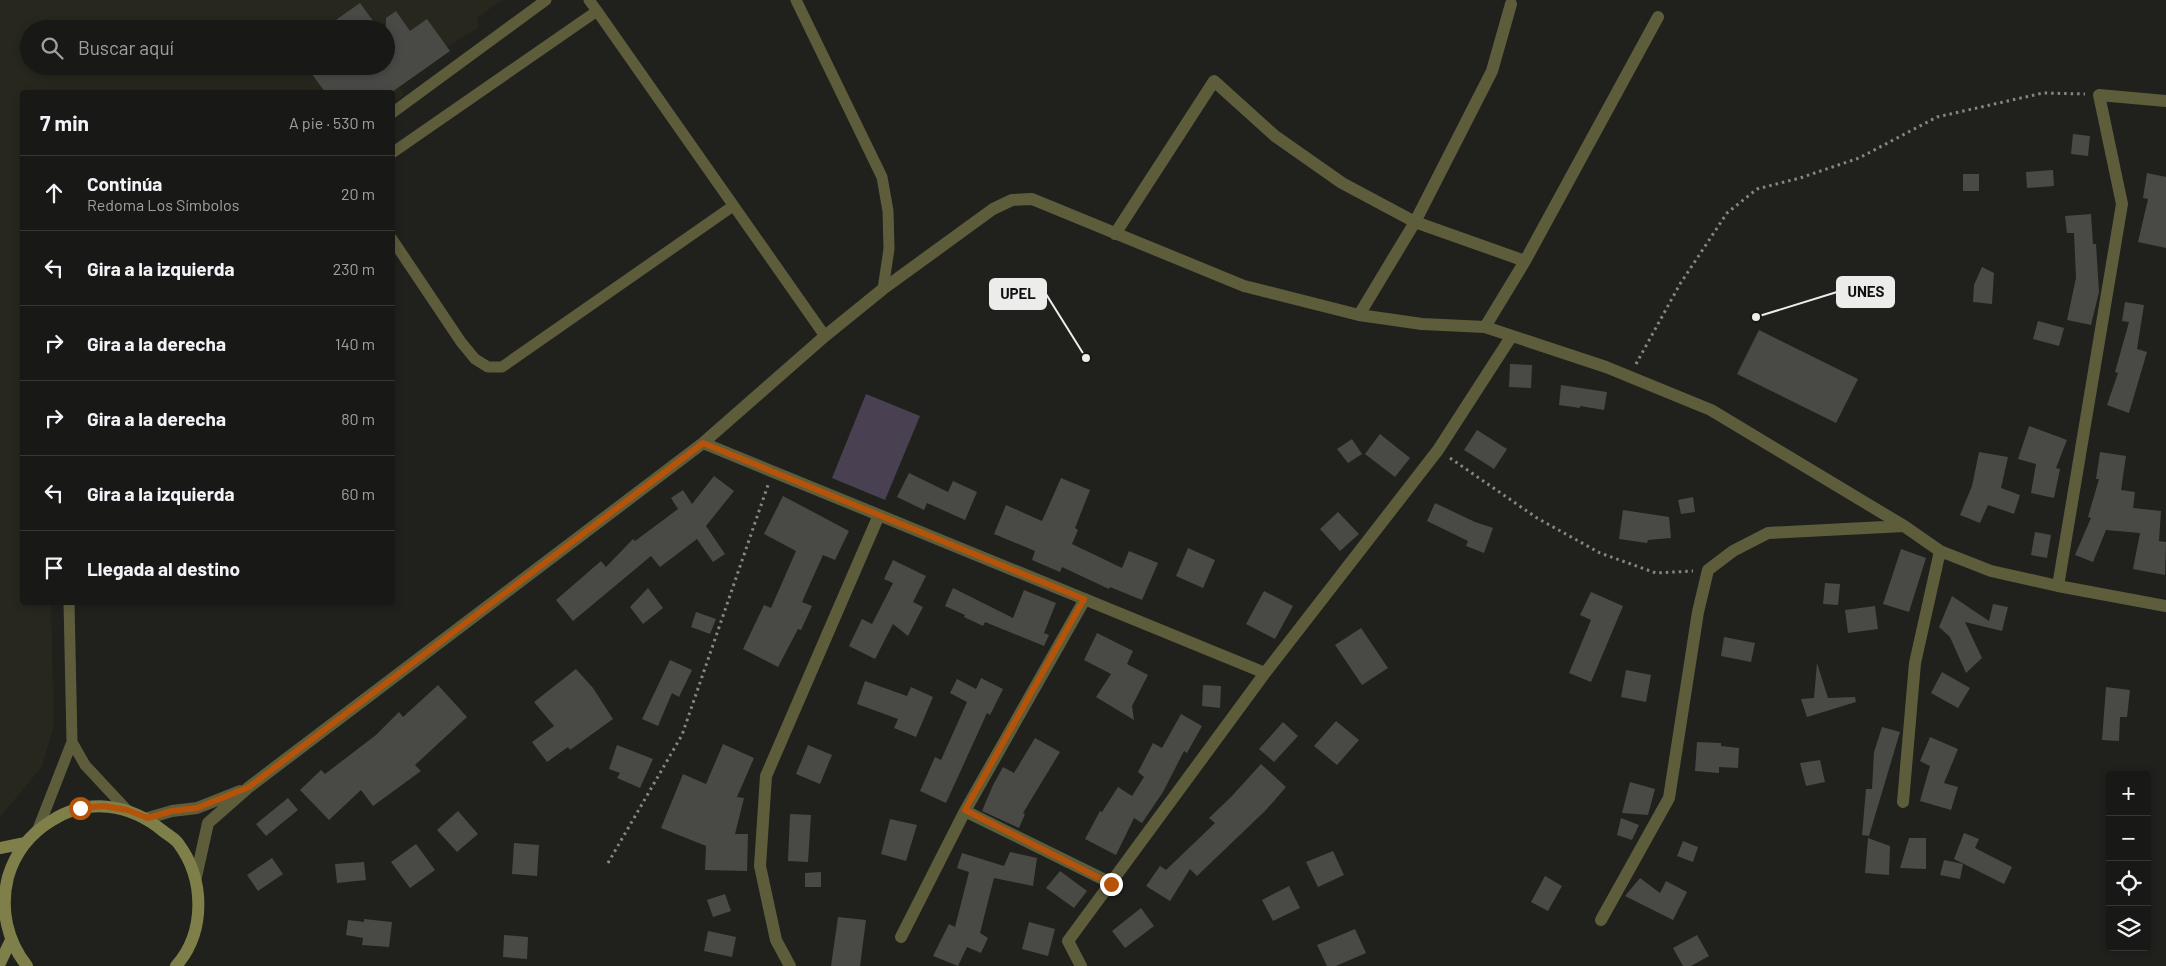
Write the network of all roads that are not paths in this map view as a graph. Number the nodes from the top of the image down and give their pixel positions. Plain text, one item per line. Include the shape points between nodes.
1 (546, 0) edge
2 (589, 0) edge
3 (796, 0) edge
4 (1512, 4) dead end
5 (597, 11) junction
6 (1658, 17) dead end
7 (2166, 101) edge
8 (395, 111) edge
9 (395, 151) edge
10 (733, 206) junction
11 (1415, 222) junction
12 (1114, 234) junction
13 (395, 243) edge
14 (1525, 261) junction
15 (883, 289) junction
16 (1359, 315) junction
17 (1485, 327) junction
18 (825, 336) junction
19 (1511, 337) junction
20 (703, 443) junction
21 (879, 515) junction
22 (1904, 526) junction
23 (1940, 551) junction
24 (2058, 586) junction
25 (1084, 599) junction
26 (69, 605) edge
27 (2166, 606) edge
28 (1265, 673) junction
29 (72, 742) junction
30 (249, 787) junction
31 (1903, 802) dead end
32 (127, 810) junction
33 (965, 810) junction
34 (148, 818) junction
35 (38, 829) junction
36 (25, 843) junction
37 (0, 848) edge
38 (196, 877) junction
39 (1111, 884) junction
40 (2, 913) edge
41 (1601, 920) dead end
42 (901, 937) dead end
43 (11, 940) junction
44 (0, 963) edge
45 (27, 966) edge
46 (176, 966) edge
47 (790, 966) edge
48 (1081, 966) edge

1 - 8 lane
2 - 5 lane
3 - 15 lane via 882,177 888,211 889,249
4 - 11 street via 1492,71
5 - 9 lane
5 - 10 lane
6 - 14 street
7 - 24 street via 2099,94 2122,204
10 - 13 lane via 502,367 488,367 475,359
10 - 18 lane
11 - 12 street via 1342,183 1275,136 1214,81
11 - 14 street
11 - 16 street
12 - 15 street via 1032,199 1012,200 993,209
12 - 16 street via 1244,286
14 - 17 street
15 - 18 street
16 - 17 street via 1422,324
17 - 19 street
18 - 20 street
19 - 22 street via 1629,376 1711,410
19 - 28 street via 1438,450
20 - 21 street
20 - 30 street
21 - 25 street
21 - 47 street via 766,776 760,866 776,940
22 - 23 street
22 - 41 street via 1768,533 1733,551 1708,570 1698,612 1669,798
23 - 24 street via 1991,571
23 - 31 street via 1915,662
24 - 27 street
25 - 28 street
25 - 33 street
26 - 29 lane
28 - 39 street
29 - 32 lane via 85,765
29 - 35 lane
30 - 34 street via 197,808
30 - 38 street via 208,823
32 - 34 street
32 - 35 street via 104,806 80,808 58,816
33 - 39 street
33 - 42 street
34 - 38 street via 178,843
35 - 36 street
36 - 37 street
36 - 40 street via 12,865 4,890
38 - 46 street via 199,905 195,933
39 - 48 street via 1068,941
40 - 43 street
43 - 44 street
43 - 45 street

